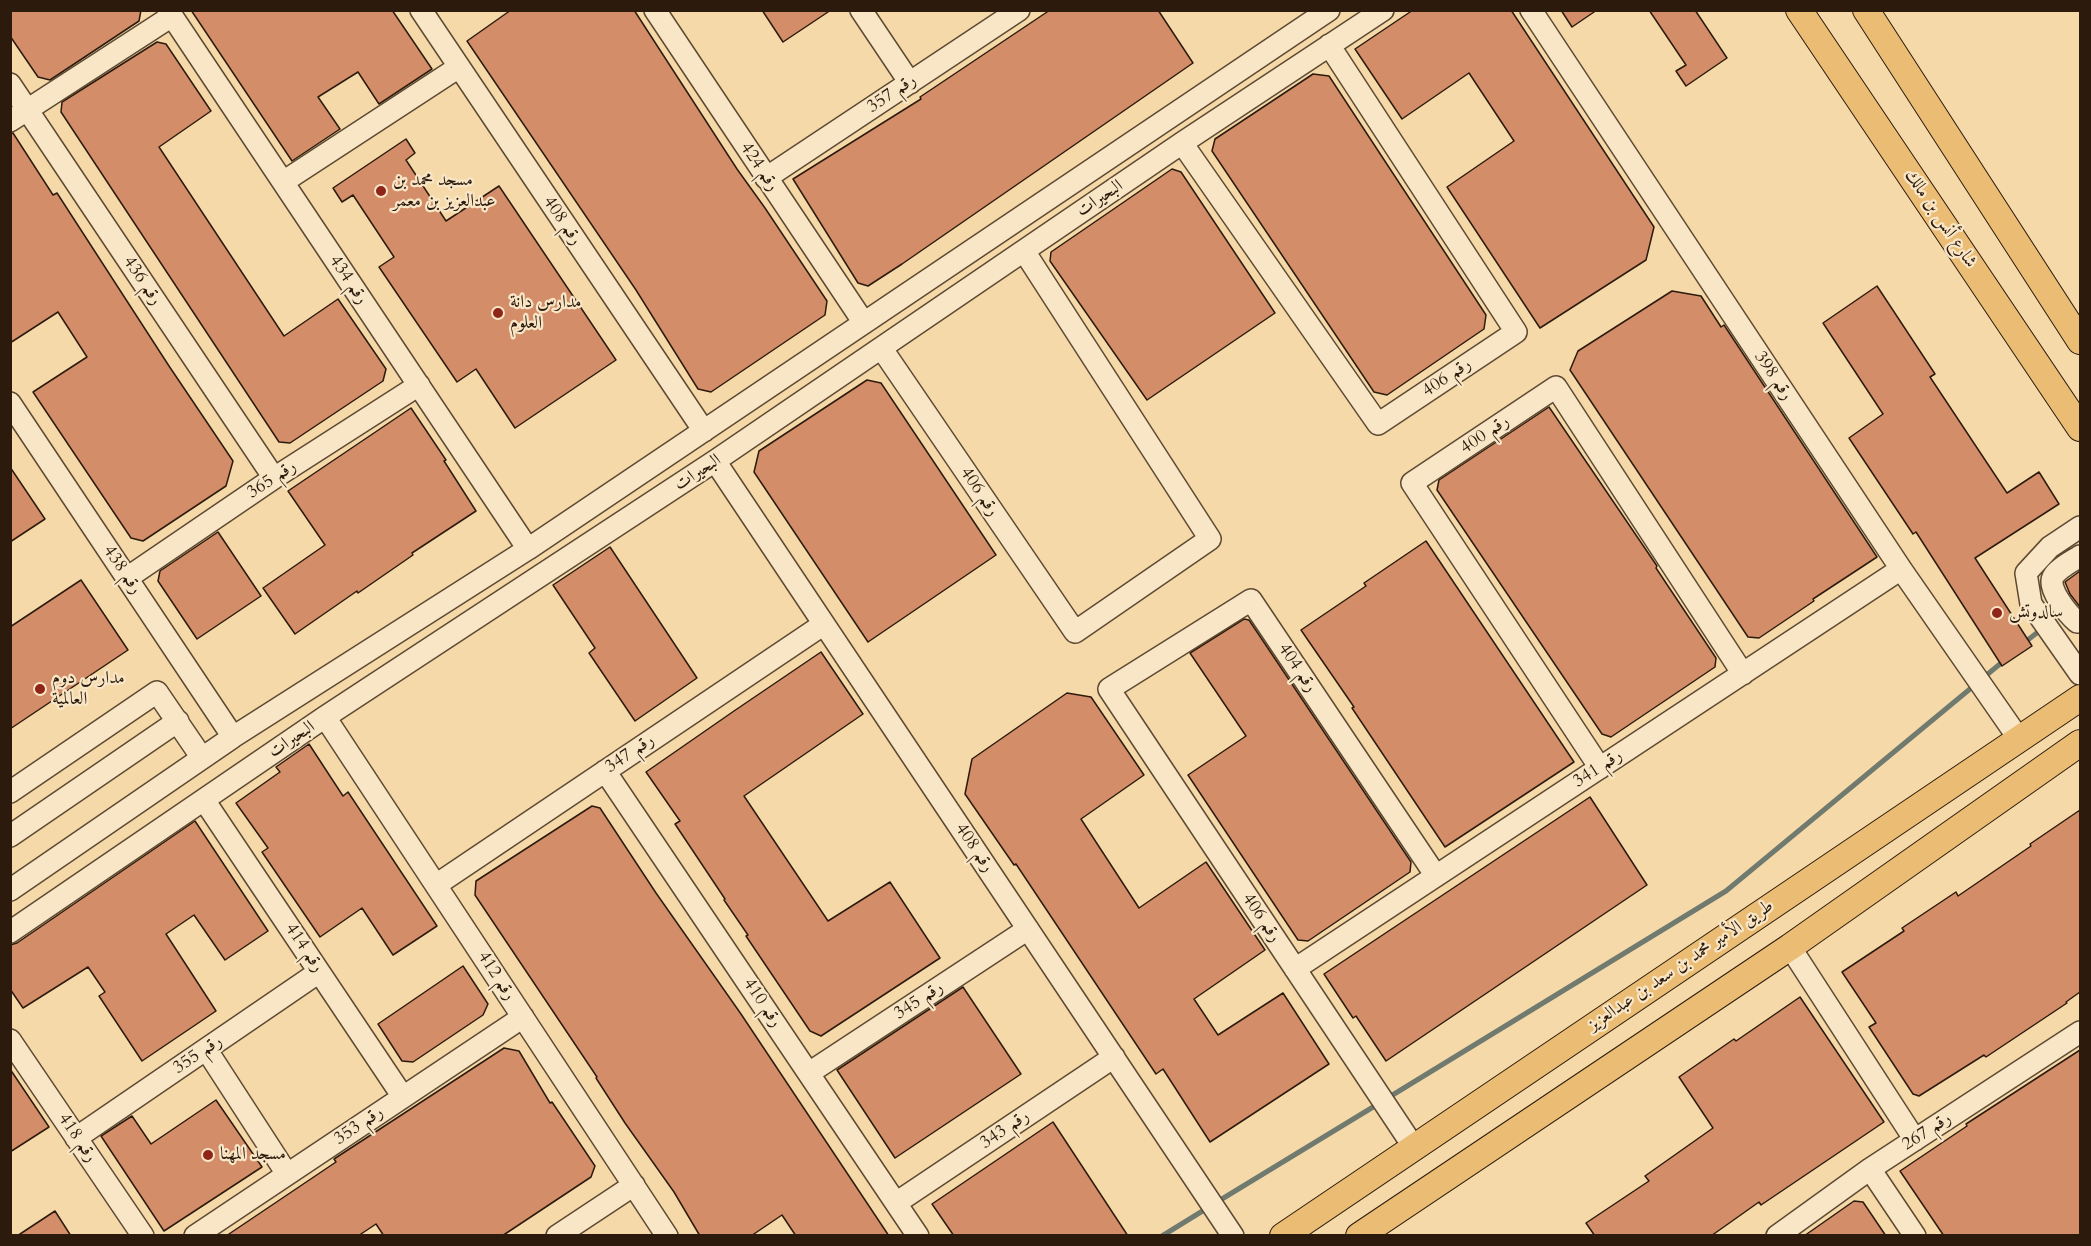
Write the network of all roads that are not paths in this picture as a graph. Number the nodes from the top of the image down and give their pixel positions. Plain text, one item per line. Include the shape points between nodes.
1 (421, 10) edge
2 (655, 10) edge
3 (861, 10) edge
4 (1019, 10) edge
5 (1383, 10) edge
6 (1531, 10) edge
7 (1799, 10) edge
8 (1866, 10) edge
9 (170, 14) edge
10 (1316, 14) edge
11 (1329, 45) junction
12 (459, 67) junction
13 (910, 83) junction
14 (10, 84) edge
15 (19, 115) edge
16 (1182, 143) junction
17 (766, 178) junction
18 (283, 183) junction
19 (1024, 251) junction
20 (864, 323) junction
21 (2080, 341) edge
22 (882, 349) junction
23 (419, 385) junction
24 (10, 403) edge
25 (2080, 428) edge
26 (704, 430) junction
27 (715, 461) junction
28 (274, 478) junction
29 (2080, 527) edge
30 (526, 550) junction
31 (2080, 556) edge
32 (1901, 569) junction
33 (539, 576) junction
34 (127, 578) junction
35 (2080, 621) edge
36 (825, 624) junction
37 (1743, 674) junction
38 (2080, 674) edge
39 (1109, 689) joint
40 (2080, 698) edge
41 (325, 717) junction
42 (178, 721) junction
43 (233, 737) junction
44 (2019, 739) junction
45 (2080, 743) edge
46 (202, 758) junction
47 (1600, 768) junction
48 (605, 771) junction
49 (10, 792) edge
50 (204, 800) junction
51 (10, 836) edge
52 (1436, 876) junction
53 (436, 885) junction
54 (10, 890) edge
55 (1028, 929) junction
56 (10, 932) edge
57 (1790, 947) junction
58 (1295, 969) junction
59 (320, 972) junction
60 (523, 1017) junction
61 (2080, 1032) edge
62 (10, 1040) edge
63 (206, 1049) junction
64 (1114, 1057) junction
65 (809, 1073) junction
66 (403, 1097) junction
67 (76, 1138) junction
68 (1915, 1140) junction
69 (1413, 1146) junction
70 (1870, 1169) junction
71 (287, 1174) junction
72 (634, 1185) junction
73 (896, 1203) junction
74 (143, 1236) edge
75 (195, 1236) edge
76 (557, 1236) edge
77 (667, 1236) edge
78 (918, 1236) edge
79 (1233, 1236) edge
80 (1282, 1236) edge
81 (1359, 1236) edge
82 (1777, 1236) edge
83 (1915, 1236) edge

1 - 12 street, رقم 408
2 - 17 street, رقم 424
3 - 13 street
4 - 13 street, رقم 357
5 - 11 street, البحيرات
6 - 32 street, رقم 398
7 - 25 main road, شارع أنس بن مالك
8 - 21 main road
9 - 15 street
9 - 18 street, رقم 434
10 - 20 street, البحيرات
11 - 16 street, البحيرات
11 - 16 street, رقم 406 via 1516,332 1378,424
12 - 18 street
12 - 26 street, رقم 408
13 - 17 street, رقم 357
14 - 15 street, رقم 436
15 - 28 street, رقم 436
16 - 19 street, البحيرات
17 - 20 street, رقم 424
18 - 23 street, رقم 434
19 - 22 street, البحيرات
19 - 22 street, رقم 406 via 1210,539 1075,632
20 - 26 street, البحيرات
22 - 27 street, البحيرات
23 - 28 street, رقم 365
23 - 30 street, رقم 434
24 - 34 street, رقم 438
26 - 30 street, البحيرات
27 - 33 street, البحيرات
27 - 36 street, رقم 408
28 - 34 street, رقم 365
29 - 38 street via 2050,547 2026,573 2031,604
30 - 33 street, رقم 434
30 - 43 street, البحيرات
31 - 35 street via 2054,576 2052,584 2072,617
32 - 37 street, رقم 341
32 - 44 street, رقم 398
33 - 41 street, البحيرات
34 - 43 street, رقم 438
36 - 48 street, رقم 347
36 - 55 street, رقم 408
37 - 47 street, رقم 341
37 - 47 street, رقم 400 via 1556,387 1412,483
39 - 52 street, رقم 404 via 1251,600
39 - 58 street, رقم 406
40 - 44 main road, طريق الأمير محمد بن سعد بن عبدالعزيز
41 - 50 street, البحيرات
41 - 53 street, رقم 412
42 - 46 street
42 - 49 street via 157,692
42 - 51 street
43 - 46 street, البحيرات
44 - 69 main road, طريق الأمير محمد بن سعد بن عبدالعزيز
45 - 57 main road
46 - 54 street, البحيرات
47 - 52 street, رقم 341
48 - 53 street, رقم 347
48 - 65 street, رقم 410
50 - 56 street, البحيرات
50 - 59 street, رقم 414
52 - 58 street, رقم 341
53 - 60 street, رقم 412
55 - 64 street, رقم 408
55 - 65 street, رقم 345
57 - 68 street
57 - 81 main road
58 - 69 street, رقم 406
59 - 63 street, رقم 355
59 - 66 street, رقم 414
60 - 66 street, رقم 353
60 - 72 street, رقم 412
61 - 68 street, رقم 267
62 - 67 street, رقم 418
63 - 67 street, رقم 355
63 - 71 street
64 - 73 street, رقم 343
64 - 79 street, رقم 408
65 - 73 street, رقم 410
66 - 71 street, رقم 353
67 - 74 street, رقم 418
68 - 70 street, رقم 267
69 - 80 main road, طريق الأمير محمد بن سعد بن عبدالعزيز
70 - 82 street, رقم 267
70 - 83 street
71 - 75 street, رقم 353
72 - 76 street
72 - 77 street, رقم 412
73 - 78 street, رقم 410

